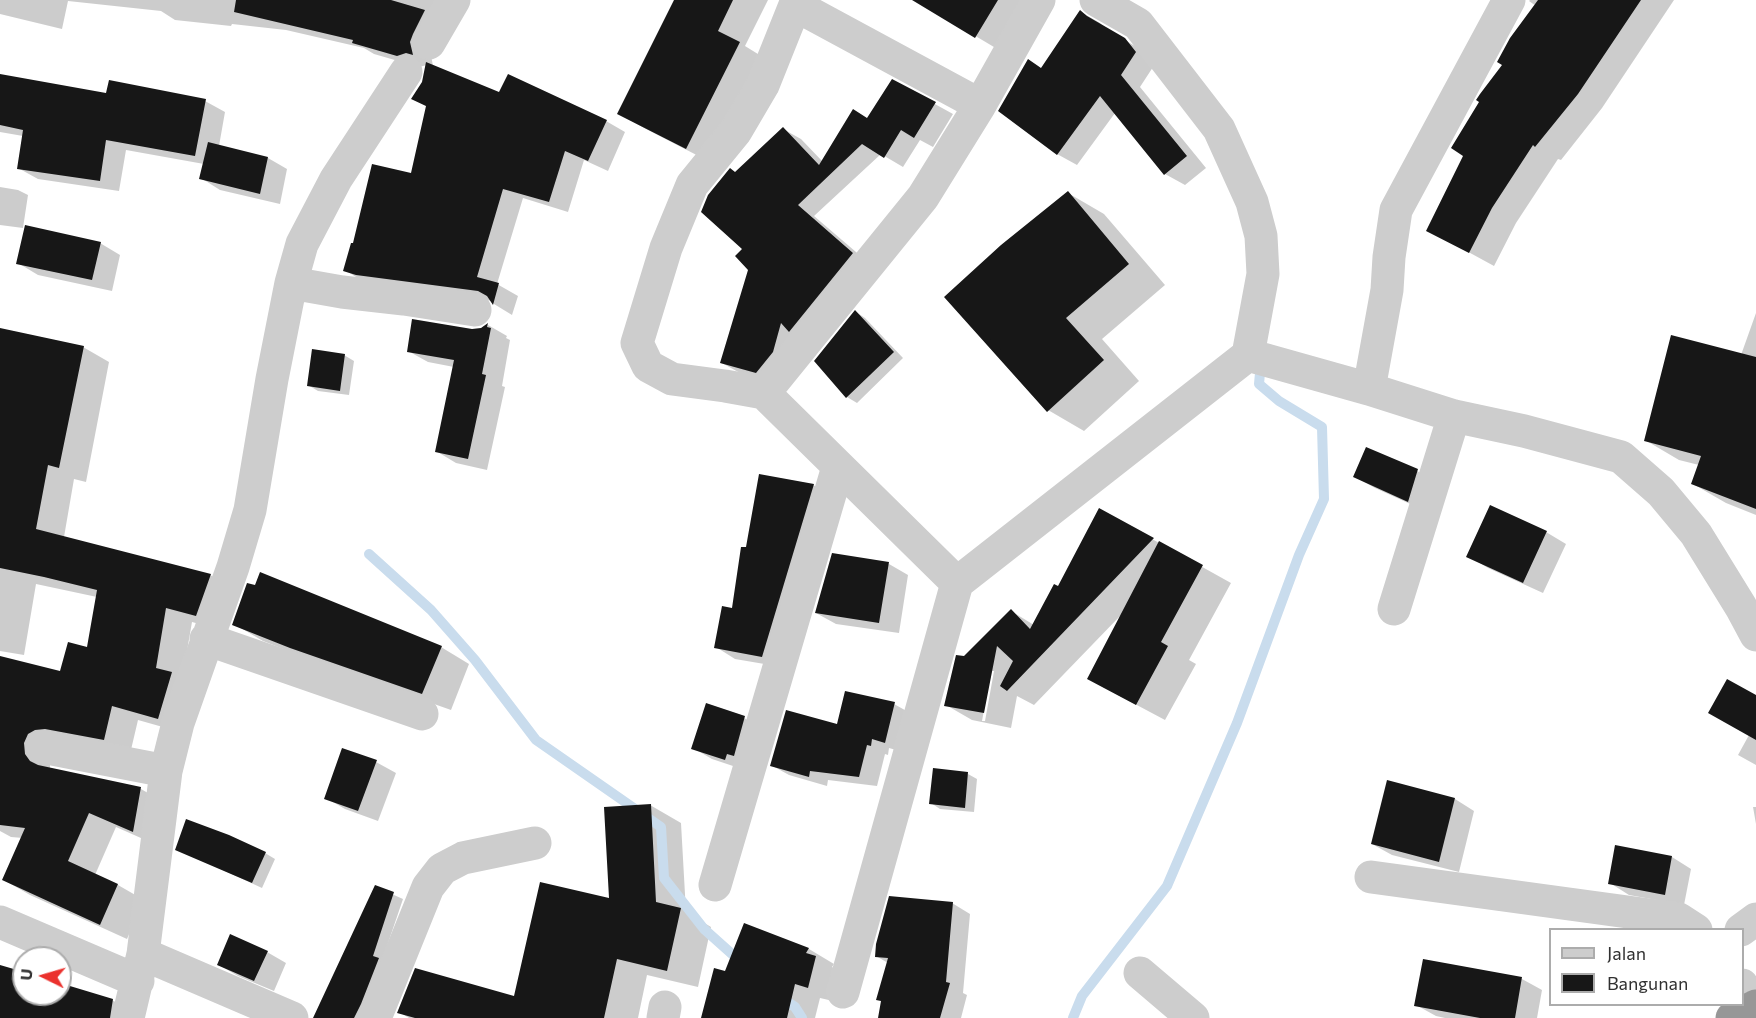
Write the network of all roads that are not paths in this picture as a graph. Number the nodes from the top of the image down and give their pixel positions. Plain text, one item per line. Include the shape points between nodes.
1 (454, 0) edge
2 (1039, 0) edge
3 (1096, 0) edge
4 (1509, 0) edge
5 (796, 3) edge
6 (429, 43) dead end
7 (406, 72) dead end
8 (980, 105) junction
9 (291, 283) junction
10 (475, 310) dead end
11 (1248, 355) junction
12 (1369, 389) junction
13 (764, 393) junction
14 (1454, 416) junction
15 (838, 467) junction
16 (957, 583) junction
17 (1394, 609) dead end
18 (1756, 634) edge
19 (207, 639) junction
20 (422, 714) dead end
21 (42, 747) dead end
22 (166, 771) junction
23 (535, 843) dead end
24 (1371, 877) dead end
25 (715, 885) dead end
26 (1756, 919) edge
27 (0, 922) edge
28 (1693, 928) edge
29 (1744, 928) edge
30 (141, 967) junction
31 (1140, 973) dead end
32 (843, 992) dead end
33 (128, 1018) edge
34 (292, 1018) edge
35 (375, 1018) edge
36 (1192, 1018) edge

1 - 6 street
2 - 8 street
3 - 11 street via 1138,24 1219,129 1252,202 1261,236 1263,274
4 - 12 street via 1396,210 1387,290
5 - 8 street
5 - 13 street via 763,85 736,131 692,185 666,248 638,343 648,366 672,379
7 - 9 street via 336,179 302,244
8 - 13 street via 923,197
9 - 10 street
9 - 19 street via 250,510
11 - 12 street
11 - 16 street
12 - 14 street
13 - 15 street
14 - 17 street
14 - 18 street via 1621,457 1661,492 1696,534
15 - 16 street
15 - 25 street
16 - 32 street
19 - 20 street
19 - 22 street
21 - 22 street
22 - 30 street
23 - 35 street via 463,858 442,869 428,887
24 - 28 street via 1679,919
26 - 29 street
27 - 30 street
30 - 33 street
30 - 34 street
31 - 36 street

